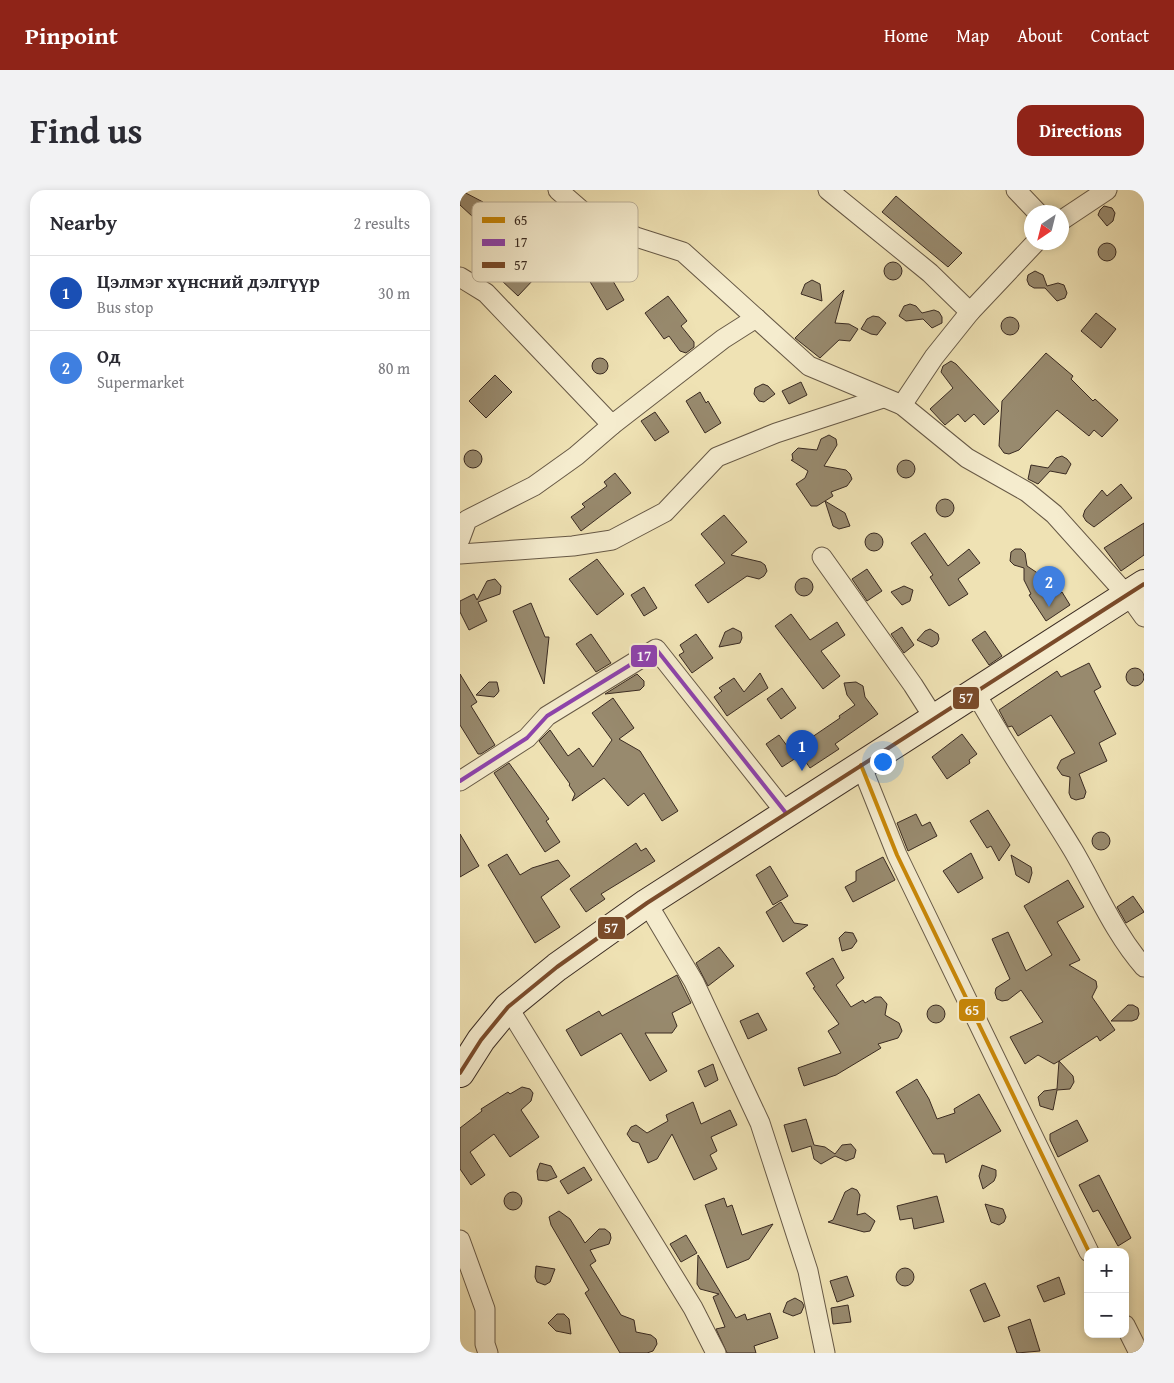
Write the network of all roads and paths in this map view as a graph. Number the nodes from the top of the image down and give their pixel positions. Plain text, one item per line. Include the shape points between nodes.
1 (558, 190) edge
2 (828, 190) edge
3 (1016, 190) edge
4 (1107, 190) edge
5 (572, 202) edge
6 (1030, 205) edge
7 (1069, 215) edge
8 (638, 238) edge
9 (1028, 250) edge
10 (460, 277) edge
11 (970, 312) junction
12 (756, 318) junction
13 (884, 398) junction
14 (902, 405) junction
15 (612, 425) junction
16 (460, 539) edge
17 (460, 554) edge
18 (822, 558) dead end
19 (1135, 590) edge
20 (1144, 617) edge
21 (975, 692) junction
22 (934, 718) junction
23 (861, 765) junction
24 (460, 781) edge
25 (786, 813) junction
26 (647, 903) junction
27 (1144, 967) edge
28 (508, 1007) junction
29 (460, 1074) edge
30 (460, 1240) edge
31 (1086, 1248) edge
32 (1129, 1333) edge
33 (488, 1353) edge
34 (716, 1353) edge
35 (824, 1353) edge
36 (1139, 1353) edge

1 - 5 street
2 - 11 street via 930,273
3 - 6 street
4 - 7 street
8 - 12 street via 683,252
9 - 11 street
10 - 15 street via 486,293
11 - 14 street
12 - 13 street via 809,366
12 - 15 street
13 - 14 street
13 - 17 street via 776,433 717,457 665,512 612,540
14 - 19 street via 967,458 1027,492
15 - 16 street via 534,486 467,520
18 - 22 street
19 - 20 street via 1134,603
19 - 21 main road
21 - 22 main road
21 - 27 street via 1130,950
22 - 23 main road
23 - 25 main road
23 - 31 street via 897,855
24 - 25 street via 528,738 547,716 656,649
25 - 26 main road
26 - 28 main road via 557,967
26 - 35 street via 694,982 760,1123 808,1271
28 - 29 main road via 481,1040
28 - 34 street via 693,1308
30 - 33 street via 485,1309
32 - 36 street

